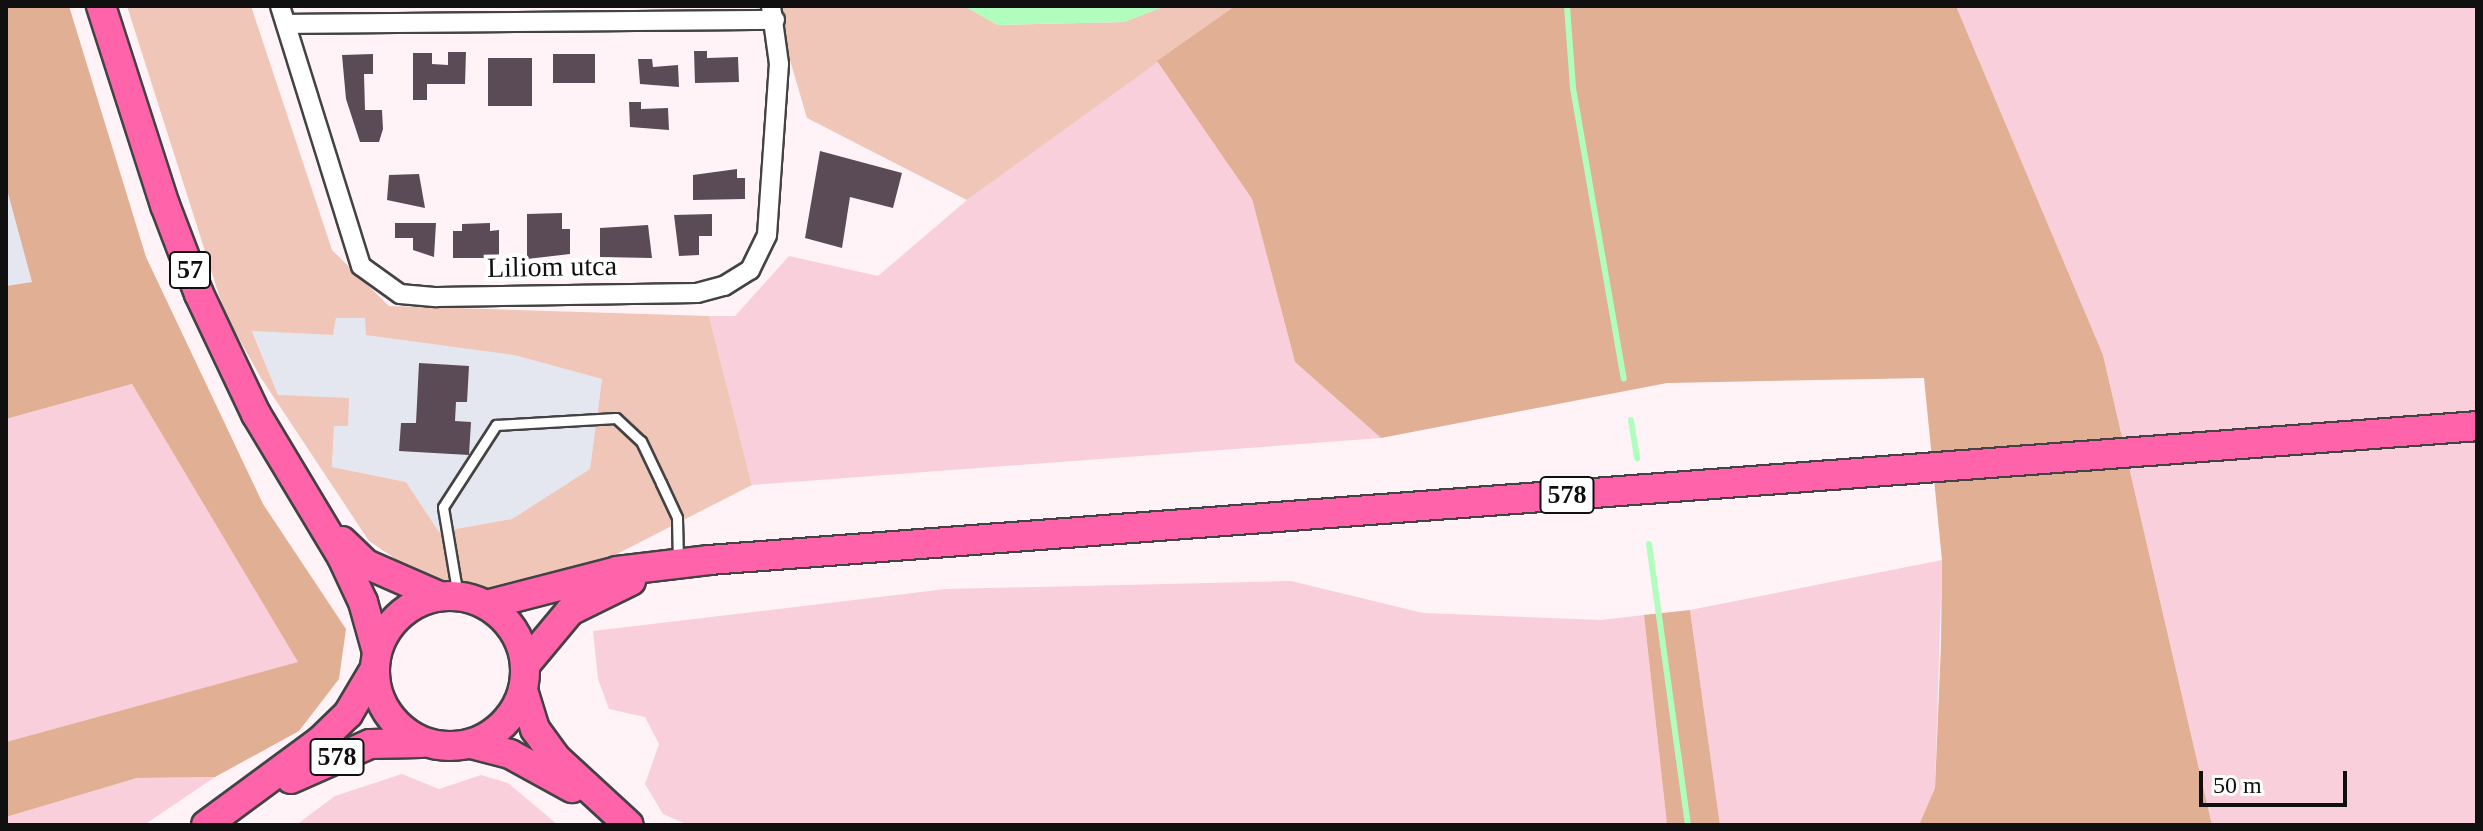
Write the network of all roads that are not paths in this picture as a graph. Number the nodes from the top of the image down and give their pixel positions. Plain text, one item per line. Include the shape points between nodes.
1 (101, 6) edge
2 (773, 13) edge
3 (283, 15) edge
4 (2477, 426) edge
5 (321, 516) junction
6 (668, 566) junction
7 (449, 596) junction
8 (486, 605) junction
9 (376, 661) junction
10 (524, 678) junction
11 (426, 743) junction
12 (471, 744) junction
13 (253, 795) junction
14 (618, 816) edge
15 (206, 825) edge

1 - 5 main road, 57 via 165,205 205,308 256,414
2 - 3 street
2 - 3 street, Liliom utca via 779,64 767,235 750,270 724,286 697,293 437,297 400,294 361,266
4 - 6 main road, 578
5 - 7 main road, 57 via 366,564
5 - 9 main road, 57 via 363,602
6 - 7 lane via 677,518 641,441 616,418 496,425 443,507
6 - 8 main road, 578 via 617,571
6 - 10 main road, 578 via 570,611
7 - 8 main road, 57
7 - 9 main road via 396,618
8 - 10 main road, 57 via 513,630
9 - 11 main road, 57 via 385,710 407,734
9 - 13 main road, 578 via 348,714
10 - 12 main road via 507,720
10 - 14 main road, 57 via 542,740
11 - 12 main road, 57
11 - 13 main road, 578 via 370,744
12 - 14 main road, 57 via 510,754
13 - 15 main road, 578

